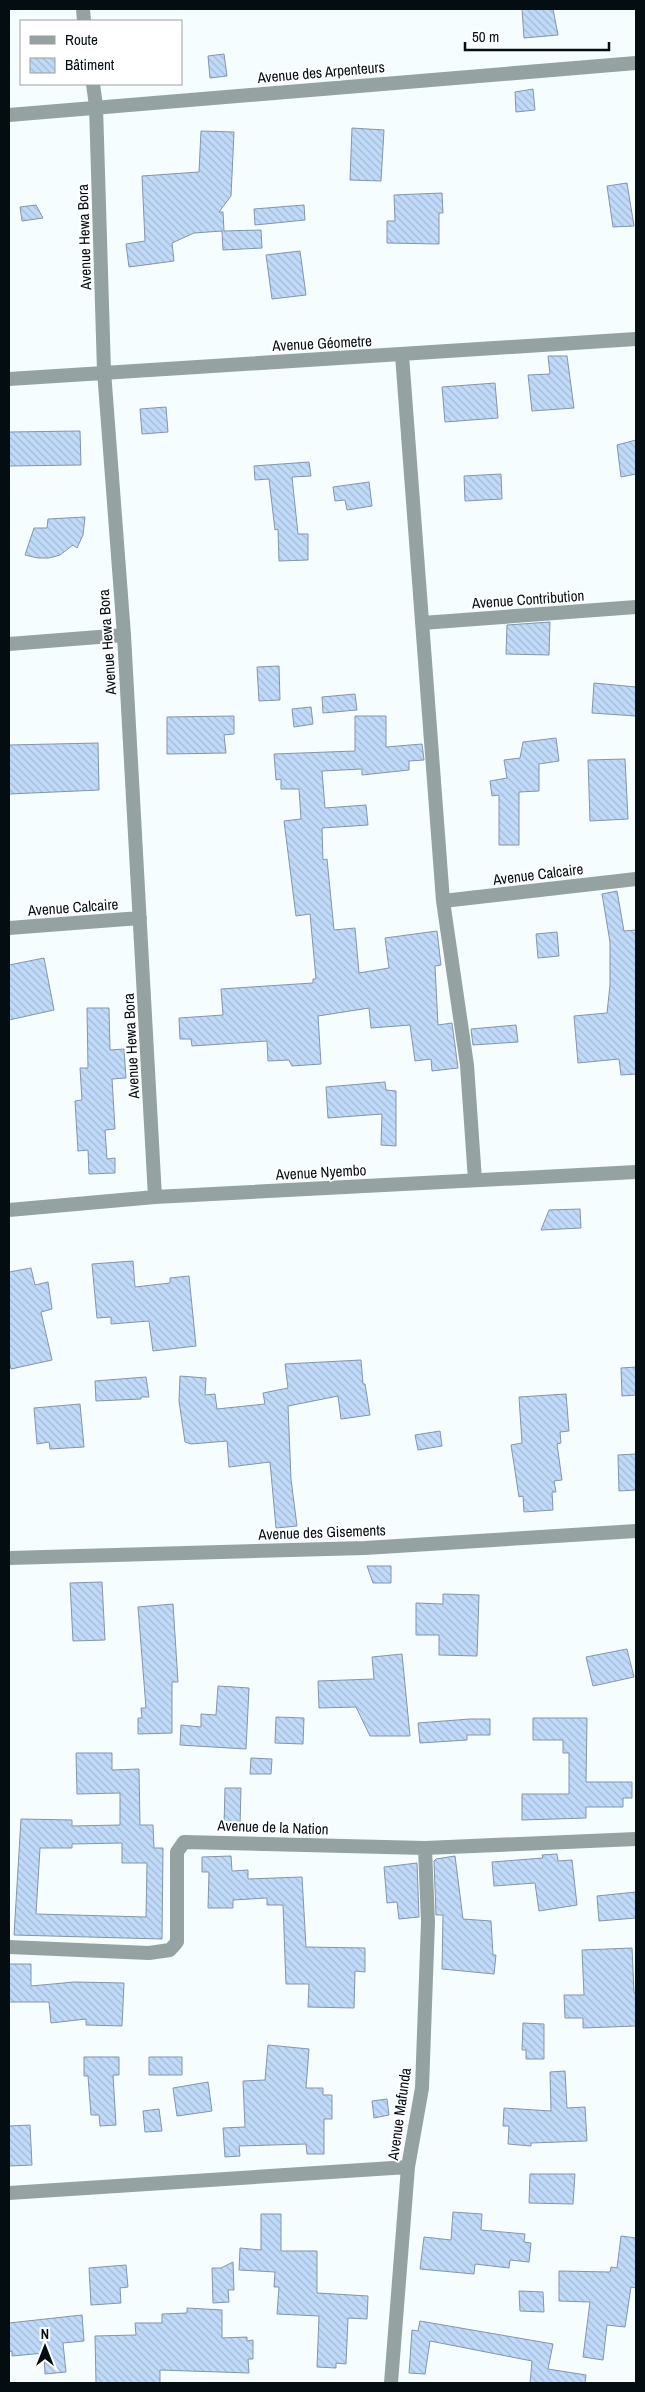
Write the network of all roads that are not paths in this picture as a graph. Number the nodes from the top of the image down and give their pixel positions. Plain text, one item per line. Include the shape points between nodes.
1 (636, 63) edge
2 (93, 85) edge
3 (96, 106) junction
4 (9, 115) edge
5 (636, 339) edge
6 (402, 355) junction
7 (104, 371) junction
8 (9, 378) edge
9 (636, 607) edge
10 (422, 623) junction
11 (124, 635) junction
12 (9, 644) edge
13 (636, 879) edge
14 (443, 901) junction
15 (140, 918) junction
16 (9, 928) edge
17 (636, 1172) edge
18 (475, 1180) junction
19 (155, 1198) junction
20 (9, 1210) edge
21 (636, 1531) edge
22 (9, 1558) edge
23 (636, 1839) edge
24 (425, 1848) junction
25 (9, 1947) edge
26 (408, 2166) junction
27 (9, 2192) edge
28 (391, 2383) edge

1 - 3 street, Avenue des Arpenteurs
2 - 3 street, Avenue Hewa Bora
3 - 4 street, Avenue des Arpenteurs
3 - 7 street, Avenue Hewa Bora
5 - 6 street, Avenue Géometre
6 - 7 street, Avenue Géometre
6 - 10 street
7 - 8 street, Avenue Géometre
7 - 11 street, Avenue Hewa Bora
9 - 10 street, Avenue Contribution
10 - 14 street
11 - 12 street
11 - 15 street, Avenue Hewa Bora
13 - 14 street, Avenue Calcaire
14 - 18 street via 467,1065
15 - 16 street, Avenue Calcaire
15 - 19 street, Avenue Hewa Bora
17 - 18 street, Avenue Nyembo
18 - 19 street, Avenue Nyembo
19 - 20 street, Avenue Nyembo
21 - 22 street, Avenue des Gisements via 365,1548
23 - 24 street, Avenue de la Nation
24 - 25 street, Avenue de la Nation via 184,1842 177,1852 177,1942 170,1950 150,1953
24 - 26 street, Avenue Mafunda via 428,1922 422,2088
26 - 27 street
26 - 28 street, Avenue Mafunda

